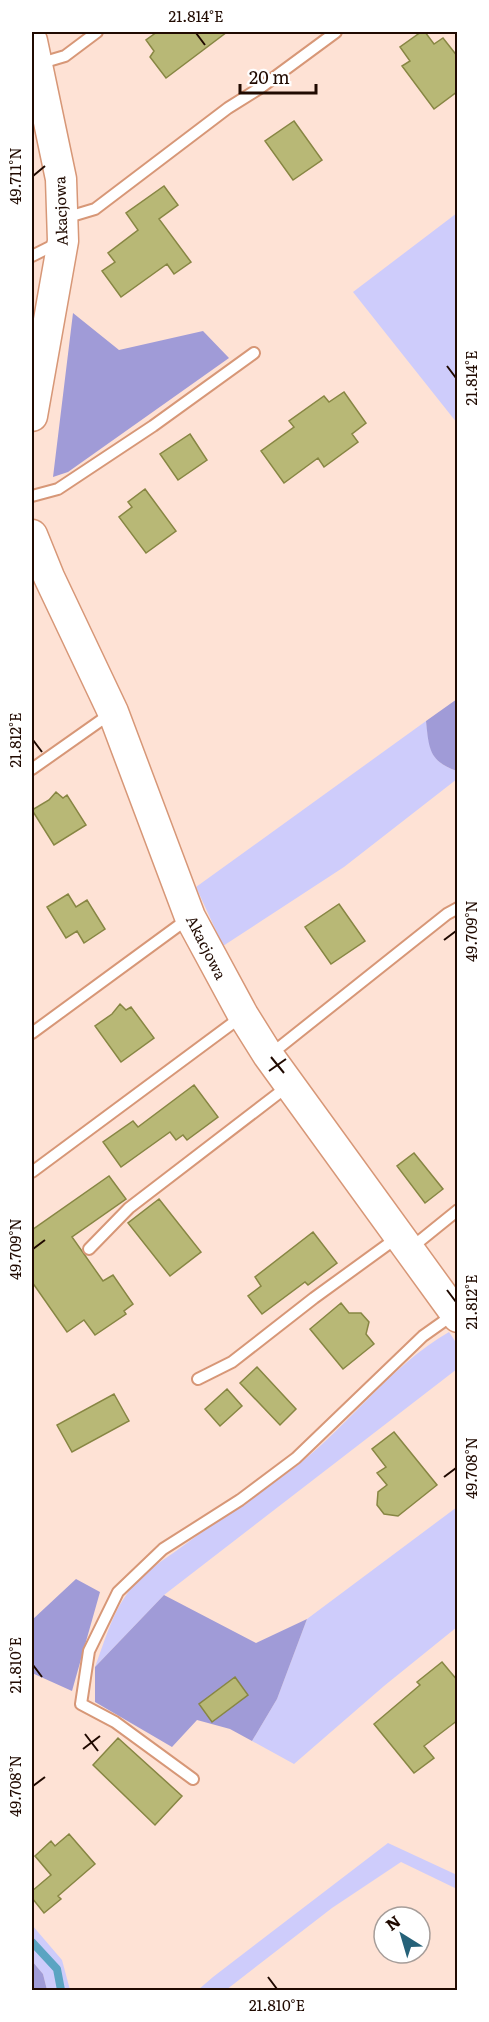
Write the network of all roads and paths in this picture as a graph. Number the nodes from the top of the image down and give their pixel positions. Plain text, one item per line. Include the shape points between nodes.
1 (97, 32) edge
2 (336, 32) edge
3 (35, 64) edge
4 (63, 230) junction
5 (32, 256) edge
6 (254, 353) dead end
7 (32, 416) edge
8 (32, 496) edge
9 (32, 535) edge
10 (113, 712) junction
11 (32, 769) edge
12 (458, 908) edge
13 (190, 916) junction
14 (243, 1015) junction
15 (32, 1033) edge
16 (268, 1055) junction
17 (290, 1085) junction
18 (32, 1172) edge
19 (458, 1210) edge
20 (404, 1243) junction
21 (89, 1249) dead end
22 (456, 1315) edge
23 (198, 1379) dead end
24 (194, 1779) dead end

1 - 3 lane via 65,56
2 - 4 lane
3 - 4 street, Akacjowa via 61,179
4 - 5 lane
4 - 7 street, Akacjowa
6 - 8 lane via 58,489
9 - 10 street, Akacjowa
10 - 11 lane
10 - 13 street, Akacjowa
12 - 16 lane
13 - 14 street, Akacjowa
13 - 15 lane
14 - 16 street, Akacjowa
14 - 18 lane
16 - 17 street, Akacjowa
17 - 20 street, Akacjowa
17 - 21 lane via 129,1208
19 - 20 lane
20 - 22 street, Akacjowa
20 - 23 lane via 314,1298 232,1362
22 - 24 lane via 423,1336 296,1458 164,1549 118,1592 89,1651 81,1704 115,1722

